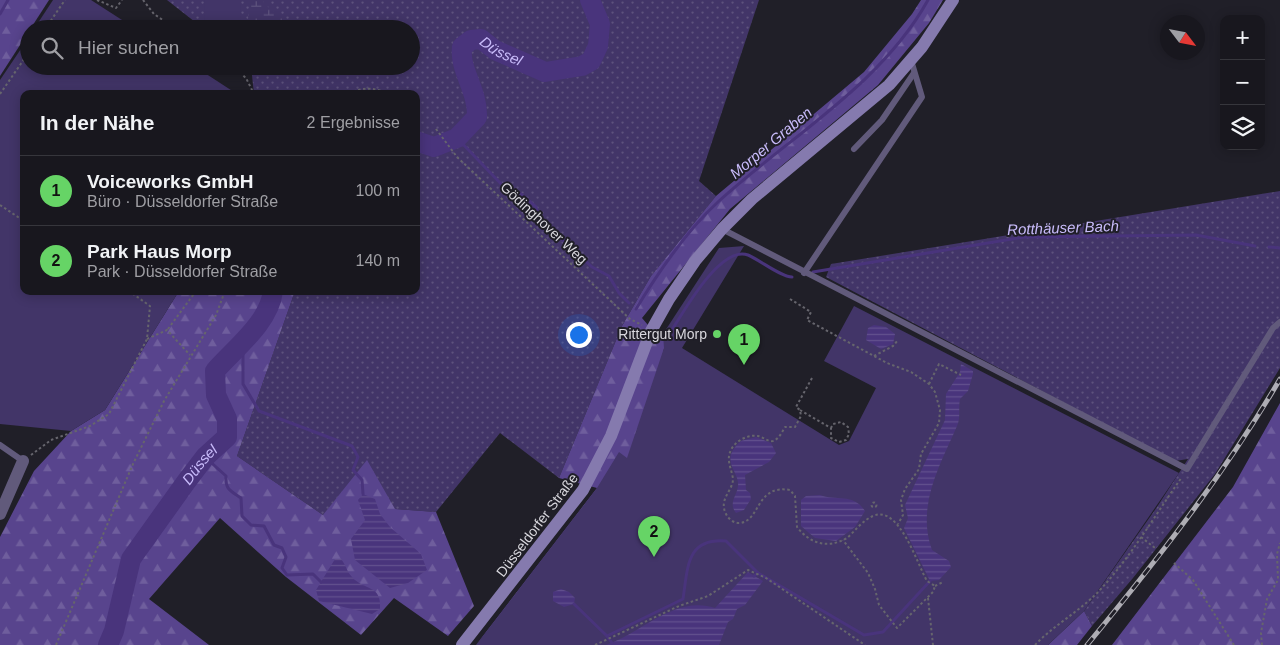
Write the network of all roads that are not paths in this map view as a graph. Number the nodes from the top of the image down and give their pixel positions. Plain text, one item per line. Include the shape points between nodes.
1 (953, 0) edge
2 (913, 66) junction
3 (854, 149) dead end
4 (722, 229) junction
5 (804, 273) junction
6 (1280, 322) edge
7 (0, 445) edge
8 (24, 461) joint
9 (0, 514) edge
10 (462, 645) edge

1 - 2 main road, Düsseldorfer Straße
2 - 3 lane via 882,120
2 - 4 main road, Düsseldorfer Straße via 752,199
2 - 5 lane via 922,97
4 - 5 lane
4 - 10 main road, Düsseldorfer Straße via 688,269 656,321 611,436 583,490
5 - 6 lane via 1187,469 1273,328
7 - 8 lane
8 - 9 street

